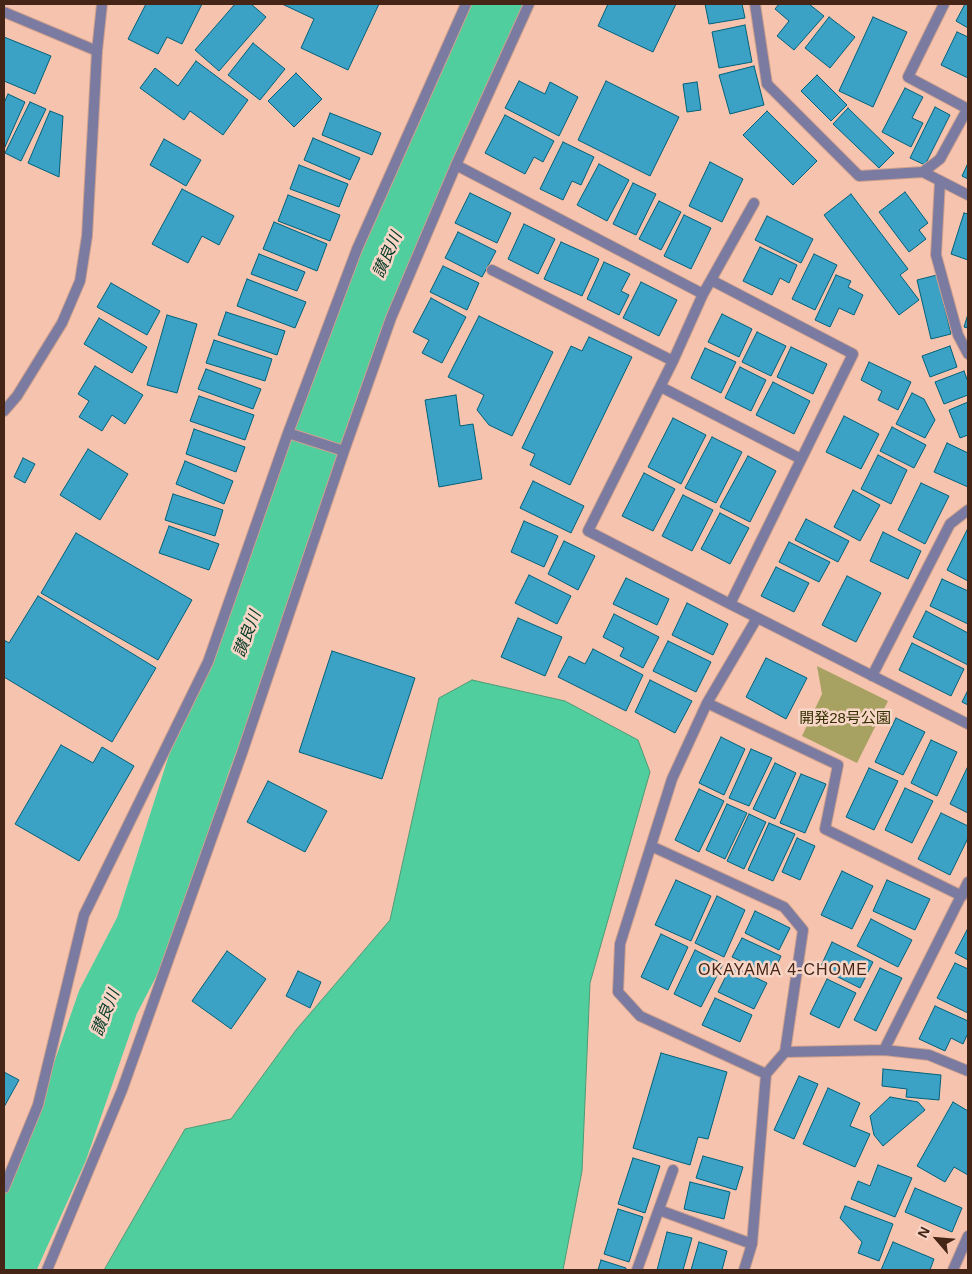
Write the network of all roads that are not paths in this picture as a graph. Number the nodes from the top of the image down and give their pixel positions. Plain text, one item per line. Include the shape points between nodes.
1 (102, 4) edge
2 (466, 4) edge
3 (529, 4) edge
4 (754, 4) edge
5 (944, 4) edge
6 (4, 12) edge
7 (97, 51) junction
8 (968, 108) edge
9 (456, 165) junction
10 (923, 172) junction
11 (940, 181) junction
12 (968, 195) edge
13 (754, 203) dead end
14 (492, 270) dead end
15 (711, 280) junction
16 (702, 294) junction
17 (968, 354) edge
18 (673, 361) junction
19 (660, 387) junction
20 (4, 411) edge
21 (288, 433) junction
22 (344, 451) junction
23 (801, 459) junction
24 (968, 510) edge
25 (730, 604) junction
26 (758, 618) junction
27 (872, 676) junction
28 (707, 703) junction
29 (968, 724) edge
30 (651, 846) junction
31 (968, 882) edge
32 (962, 896) junction
33 (884, 1050) junction
34 (785, 1052) junction
35 (968, 1071) edge
36 (766, 1074) junction
37 (673, 1170) dead end
38 (4, 1188) edge
39 (659, 1210) junction
40 (968, 1236) edge
41 (752, 1244) junction
42 (47, 1270) edge
43 (636, 1270) edge
44 (744, 1270) edge
45 (953, 1270) edge

1 - 7 street
2 - 21 street via 356,249
3 - 9 street
4 - 10 street via 767,84 859,176
5 - 8 street via 908,77
6 - 7 street
7 - 20 street via 87,236 80,281 62,323 17,396
8 - 10 street via 940,159
9 - 16 street
9 - 22 street via 391,318
10 - 11 street
11 - 12 street
11 - 17 street via 936,255 958,335
13 - 15 street
14 - 18 street
15 - 16 street
15 - 23 street via 853,354
16 - 18 street
18 - 19 street
19 - 23 street
19 - 25 street via 588,531
21 - 22 street
21 - 38 street via 208,662 84,915 38,1105
22 - 42 street via 122,1090
23 - 25 street
24 - 27 street via 950,524
25 - 26 street
26 - 27 street
26 - 28 street
27 - 29 street
28 - 30 street via 672,779
28 - 32 street via 838,765 824,829
30 - 34 street via 784,907 803,930
30 - 36 street via 620,944 618,992 640,1016
31 - 32 street
32 - 33 street
33 - 34 street
33 - 35 street via 929,1055
34 - 36 street
36 - 41 street
37 - 39 street
39 - 41 street
39 - 43 street
40 - 45 street
41 - 44 street

